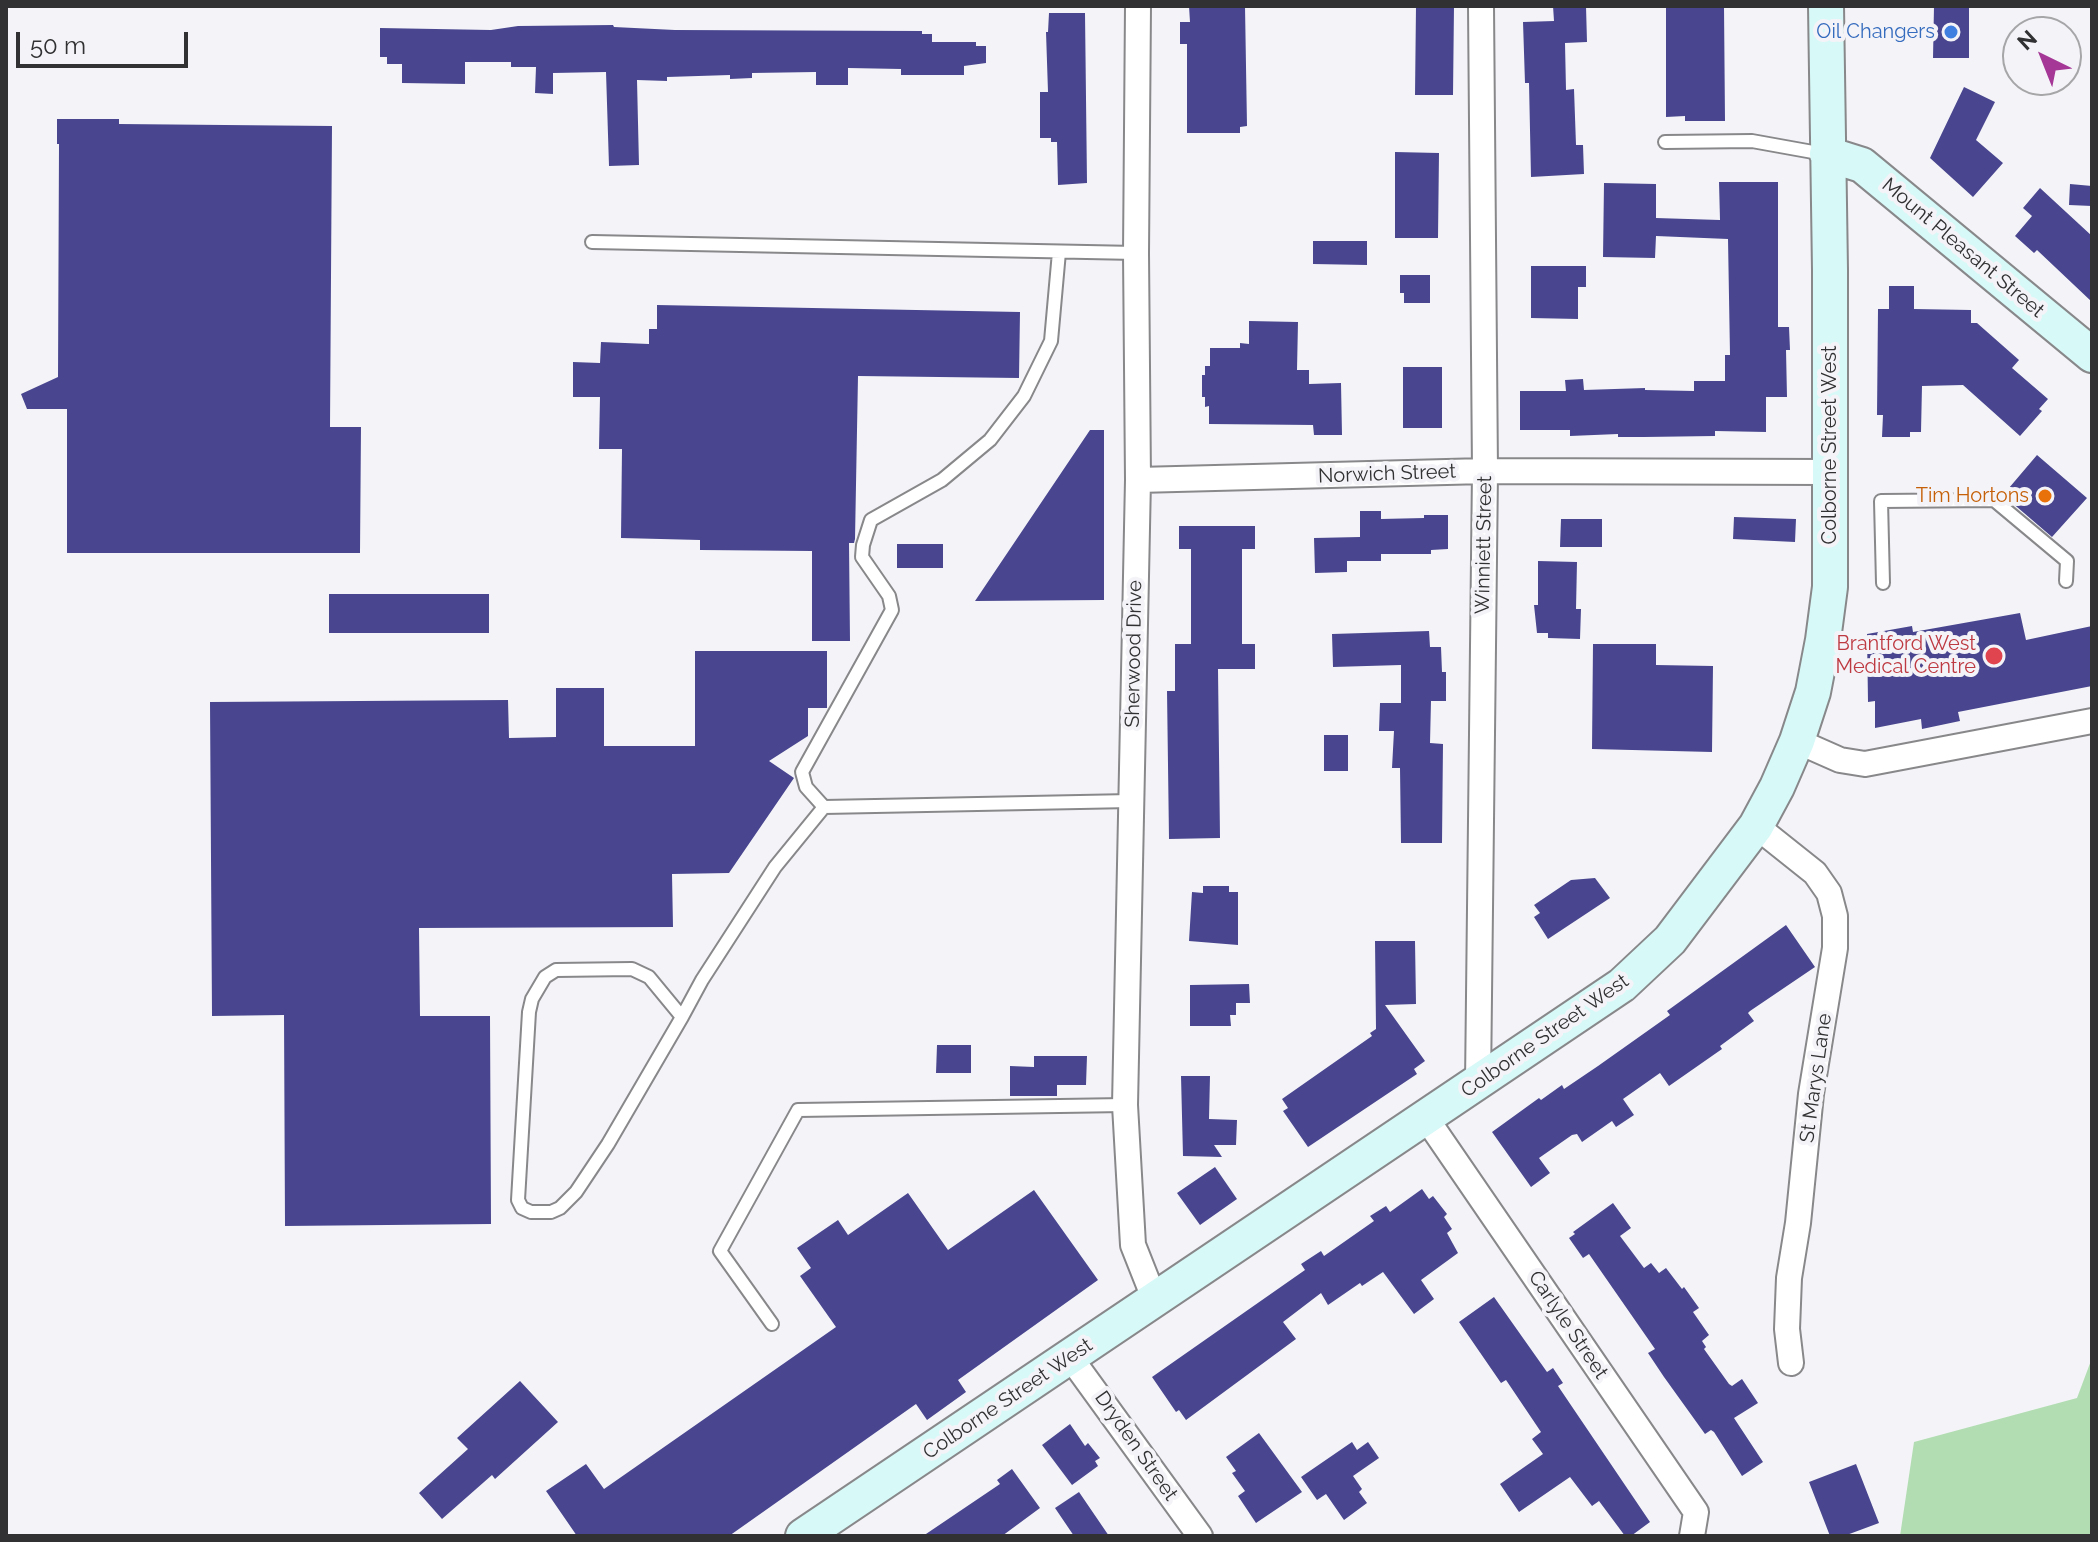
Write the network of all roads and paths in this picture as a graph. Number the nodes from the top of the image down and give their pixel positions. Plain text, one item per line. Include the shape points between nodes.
1 (1138, 6) edge
2 (1481, 6) edge
3 (1826, 6) edge
4 (1665, 142) dead end
5 (1827, 154) junction
6 (592, 242) dead end
7 (1059, 252) junction
8 (1136, 253) junction
9 (2092, 355) edge
10 (1485, 471) junction
11 (1829, 472) junction
12 (1138, 480) junction
13 (2066, 581) dead end
14 (1883, 583) dead end
15 (2092, 721) edge
16 (1797, 741) junction
17 (1131, 801) junction
18 (824, 807) junction
19 (1756, 826) junction
20 (682, 1017) junction
21 (1478, 1083) junction
22 (1125, 1105) junction
23 (1426, 1118) junction
24 (1154, 1298) junction
25 (772, 1324) dead end
26 (1070, 1357) junction
27 (1791, 1363) dead end
28 (803, 1536) edge
29 (1200, 1536) edge
30 (1692, 1536) edge

1 - 8 street, Sherwood Drive
2 - 10 street, Winniett Street
3 - 5 main road, Colborne Street West
4 - 5 lane via 1752,141
5 - 9 main road, Mount Pleasant Street via 1862,165
5 - 11 main road, Colborne Street West
6 - 7 lane
7 - 8 lane
7 - 18 lane via 1051,341 1024,396 990,440 942,480 871,520 862,557 889,596 892,610 802,772 806,787
8 - 12 street, Sherwood Drive
10 - 11 street, Norwich Street
10 - 12 street, Norwich Street
10 - 21 street, Winniett Street
11 - 16 main road, Colborne Street West via 1830,587 1813,692
12 - 17 street, Sherwood Drive
13 - 14 lane via 2067,561 1994,500 1881,501
15 - 16 street via 1865,764 1840,760
16 - 19 main road, Colborne Street West
17 - 18 lane
17 - 22 street, Sherwood Drive
18 - 20 lane via 775,867
19 - 21 main road, Colborne Street West via 1670,940 1622,985
19 - 27 street, St Marys Lane via 1815,873 1829,893 1835,916 1835,948 1789,1278
20 - 20 lane via 576,1192 551,1212 522,1208 518,1200 529,1012 545,977 556,970 632,969 649,977
21 - 23 main road, Colborne Street West
22 - 24 street, Sherwood Drive via 1133,1245
22 - 25 lane via 798,1110 720,1251
23 - 24 main road, Colborne Street West
23 - 30 street, Carlyle Street via 1696,1512
24 - 26 main road, Colborne Street West
26 - 28 main road, Colborne Street West
26 - 29 street, Dryden Street

